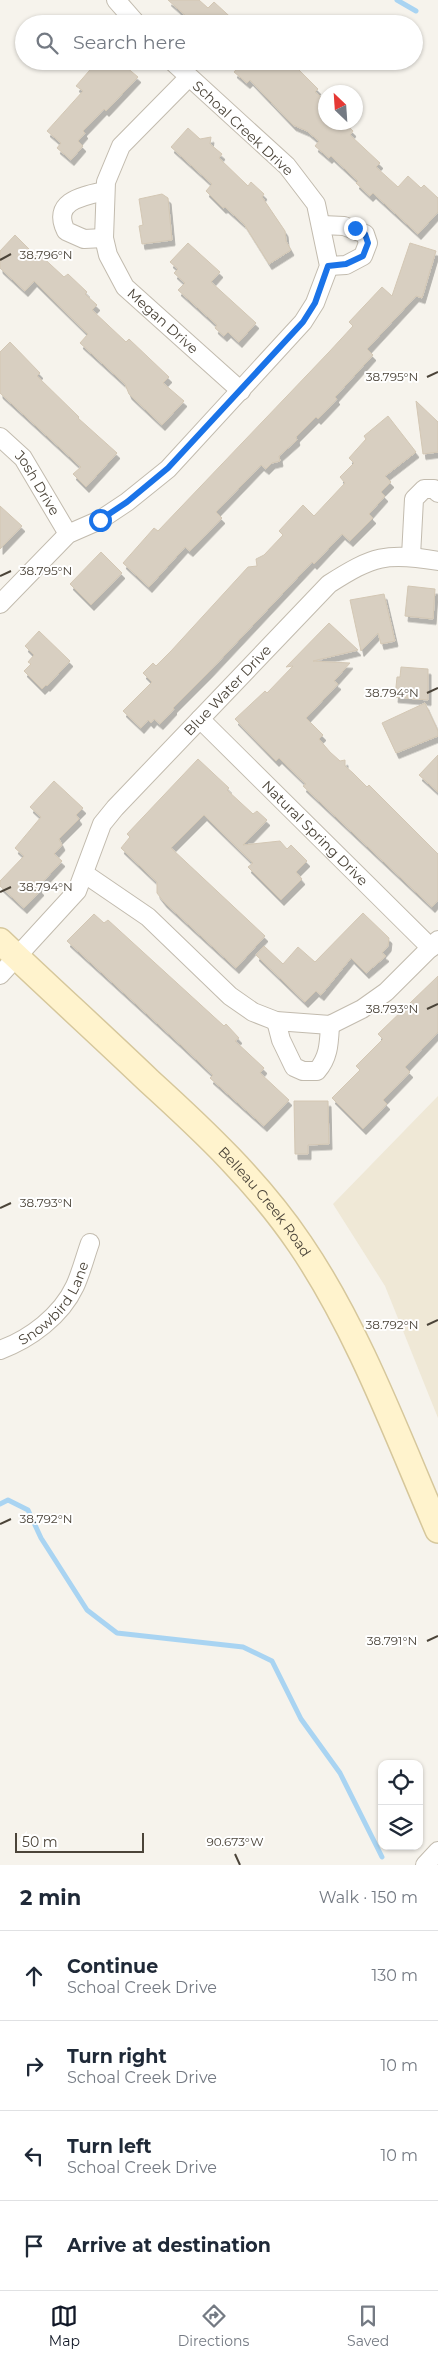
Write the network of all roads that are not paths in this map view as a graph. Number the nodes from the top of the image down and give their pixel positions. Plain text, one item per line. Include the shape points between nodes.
1 (116, 0) edge
2 (129, 15) edge
3 (180, 70) edge
4 (188, 78) junction
5 (105, 191) junction
6 (322, 225) junction
7 (104, 238) junction
8 (328, 266) junction
9 (241, 391) junction
10 (0, 437) edge
11 (438, 493) edge
12 (68, 534) junction
13 (411, 556) junction
14 (438, 561) edge
15 (0, 604) edge
16 (200, 719) junction
17 (85, 874) junction
18 (435, 944) edge
19 (5, 957) edge
20 (276, 1021) junction
21 (330, 1025) junction
22 (90, 1242) dead end
23 (0, 1350) edge
24 (438, 1530) edge
25 (438, 1851) edge
26 (425, 1865) edge

1 - 2 street
3 - 4 street, Schoal Creek Drive
4 - 5 street, Megan Drive via 121,146
4 - 6 street, Schoal Creek Drive via 287,166 316,204
5 - 7 street, Megan Drive
5 - 7 street via 70,201 63,210 62,223 66,231 84,239
6 - 8 street, Schoal Creek Drive
6 - 8 street via 355,228 365,234 368,243 363,256 346,264
7 - 9 street, Megan Drive via 108,255 125,287
8 - 9 street, Schoal Creek Drive via 315,303 303,322
9 - 12 street, Schoal Creek Drive via 154,480 100,520
10 - 12 street, Josh Drive via 23,458
11 - 13 street via 434,489 424,489 414,499
12 - 15 street, Schoal Creek Drive
13 - 14 street, Blue Water Drive
13 - 16 street, Blue Water Drive via 382,557 329,584
16 - 17 street, Blue Water Drive via 102,824
16 - 18 street, Natural Spring Drive
17 - 19 street, Blue Water Drive via 77,891
17 - 20 street via 148,917 230,996 253,1012
18 - 21 street via 386,992
19 - 24 main road, Belleau Creek Road via 208,1135 251,1179 286,1224 326,1284 346,1323
20 - 21 street
20 - 21 street via 294,1067 303,1071 317,1071 325,1061
22 - 23 street, Snowbird Lane via 74,1287 50,1320 14,1345
25 - 26 street

